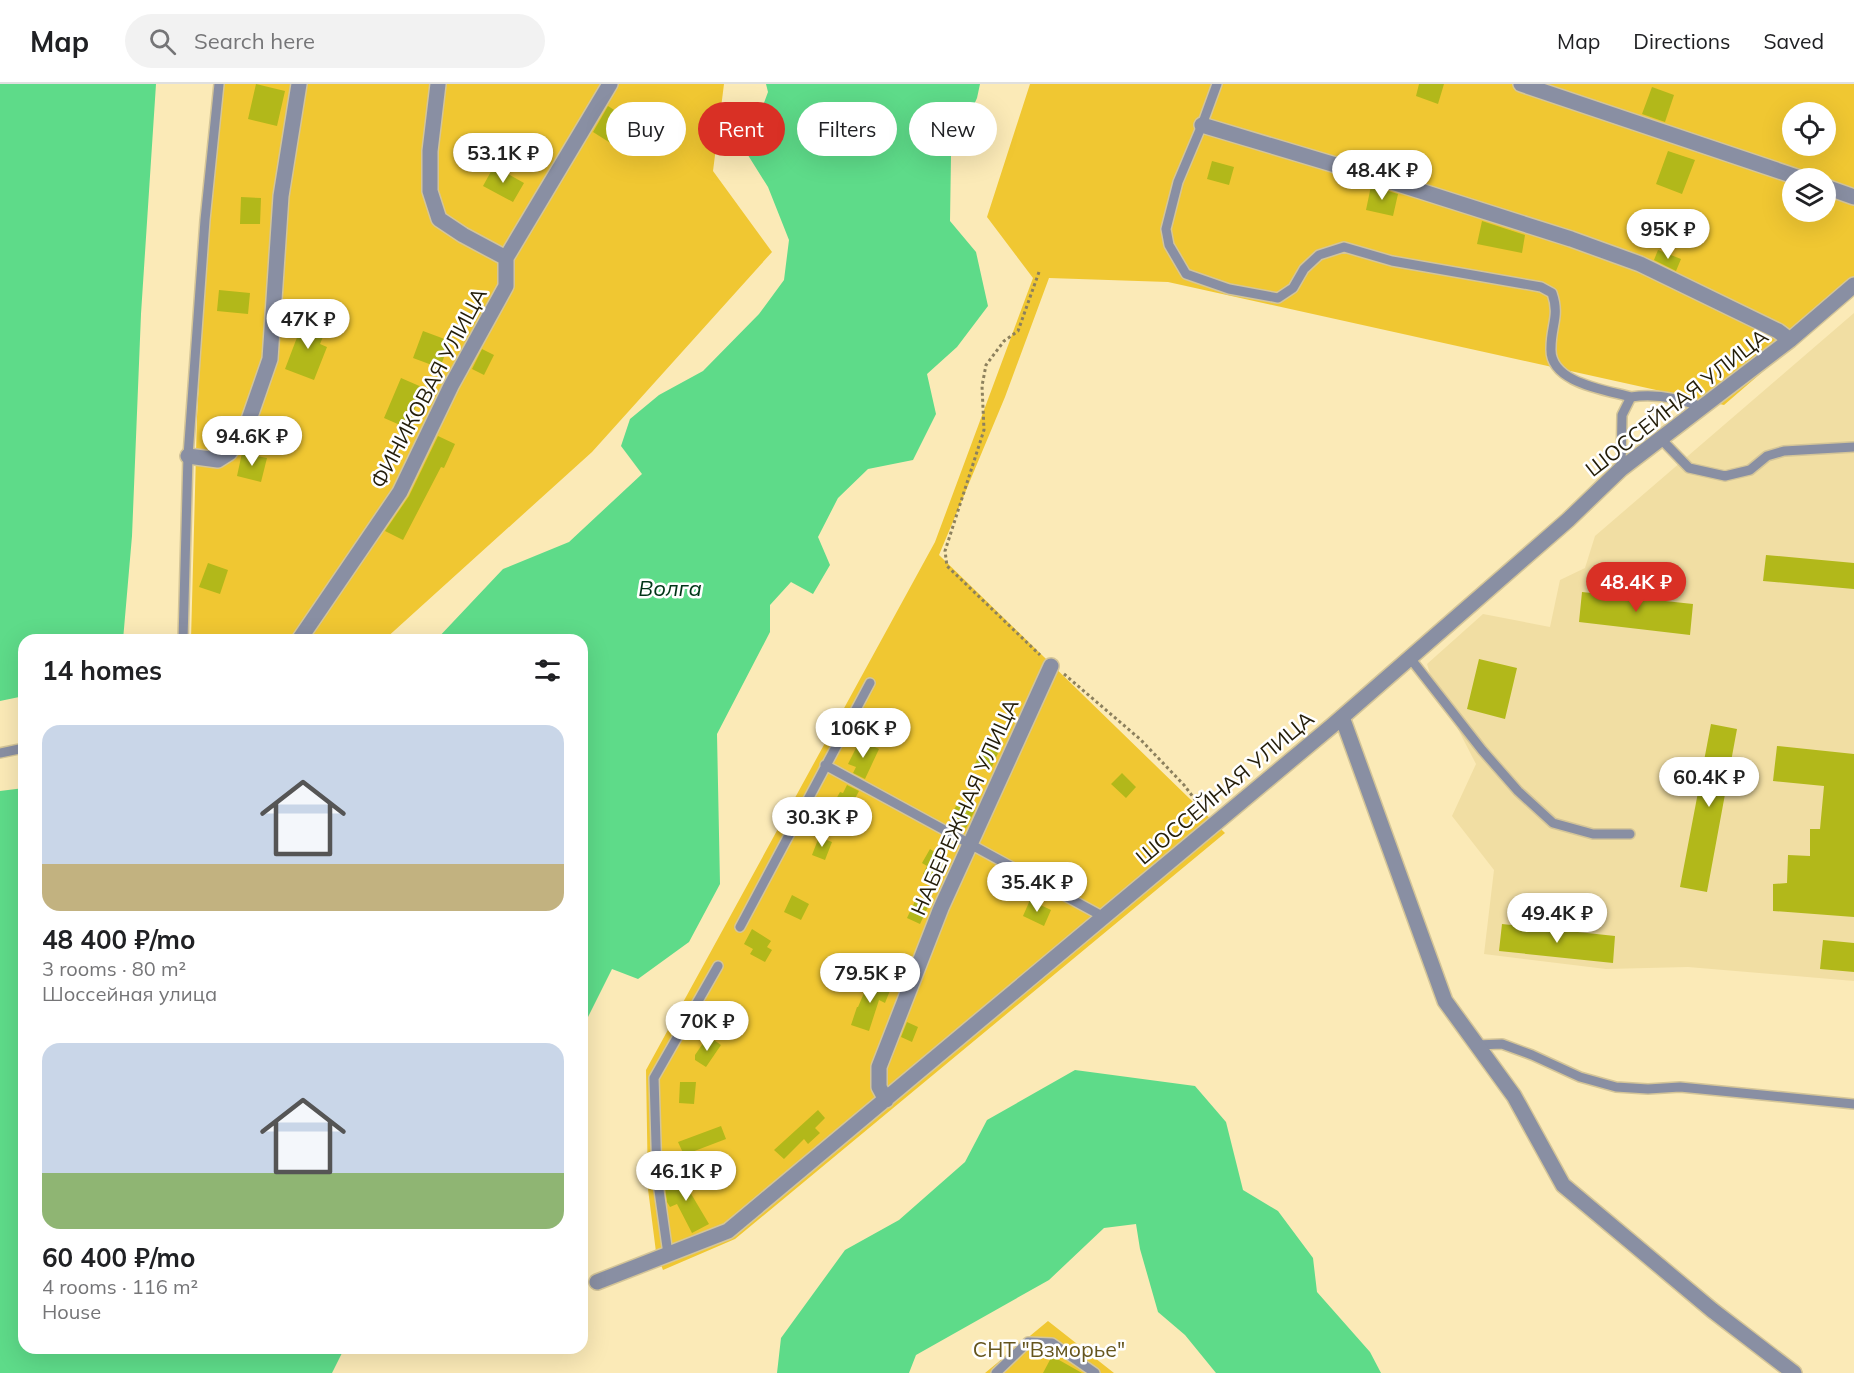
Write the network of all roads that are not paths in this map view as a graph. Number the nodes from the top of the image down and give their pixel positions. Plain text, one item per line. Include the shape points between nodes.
1 (219, 84) edge
2 (299, 84) edge
3 (438, 84) edge
4 (610, 84) edge
5 (1216, 84) edge
6 (1521, 84) edge
7 (1202, 125) junction
8 (1782, 172) edge
9 (1836, 191) edge
10 (1854, 197) edge
11 (506, 258) junction
12 (1854, 285) edge
13 (1790, 340) junction
14 (1631, 397) junction
15 (1702, 407) junction
16 (1661, 439) junction
17 (1854, 447) edge
18 (188, 456) junction
19 (1621, 469) junction
20 (183, 634) edge
21 (303, 634) edge
22 (1410, 658) junction
23 (1051, 666) road end
24 (870, 683) dead end
25 (1342, 717) junction
26 (18, 749) edge
27 (0, 753) edge
28 (825, 765) junction
29 (1630, 834) dead end
30 (971, 843) junction
31 (1102, 916) junction
32 (740, 927) dead end
33 (718, 966) dead end
34 (1477, 1045) junction
35 (886, 1100) junction
36 (1854, 1104) edge
37 (668, 1254) junction
38 (597, 1282) dead end
39 (996, 1373) edge
40 (1095, 1373) edge
41 (1794, 1373) edge

1 - 18 lane
2 - 18 street via 281,196 270,359 245,431 229,453 218,460
3 - 11 street via 430,150 430,191 439,219
4 - 11 street, ФИНИКОВАЯ УЛИЦА
5 - 7 lane
6 - 8 street
7 - 13 street via 1620,256
7 - 14 lane via 1178,182 1166,229 1169,245 1186,274 1230,289 1278,298 1293,288 1304,269 1319,255 1344,247 1392,261 1541,287 1552,293 1557,308 1550,350 1555,366 1574,381
9 - 10 street
11 - 21 street, ФИНИКОВАЯ УЛИЦА via 506,286 400,492
12 - 13 street, ШОССЕЙНАЯ УЛИЦА
13 - 15 street, ШОССЕЙНАЯ УЛИЦА
14 - 15 lane via 1649,394
14 - 19 lane via 1622,415
15 - 16 street, ШОССЕЙНАЯ УЛИЦА
16 - 17 lane via 1689,468 1725,476 1749,470 1767,456 1784,451
16 - 19 street, ШОССЕЙНАЯ УЛИЦА
18 - 20 lane
19 - 22 street, ШОССЕЙНАЯ УЛИЦА
22 - 25 street, ШОССЕЙНАЯ УЛИЦА
22 - 29 lane via 1482,750 1553,823 1593,834
23 - 30 street, НАБЕРЕЖНАЯ УЛИЦА
24 - 28 lane
25 - 31 street, ШОССЕЙНАЯ УЛИЦА
25 - 34 street via 1445,1001
26 - 27 lane
28 - 30 lane
28 - 32 lane
30 - 31 lane
30 - 35 street, НАБЕРЕЖНАЯ УЛИЦА via 941,908 879,1067 879,1087
31 - 35 street, ШОССЕЙНАЯ УЛИЦА
33 - 37 lane via 654,1078 657,1176
34 - 36 lane via 1502,1044 1580,1077 1616,1087 1680,1087
34 - 41 street via 1514,1096 1563,1185
35 - 37 street, ШОССЕЙНАЯ УЛИЦА via 728,1232
37 - 38 street, ШОССЕЙНАЯ УЛИЦА
39 - 40 lane via 1028,1342 1052,1342

